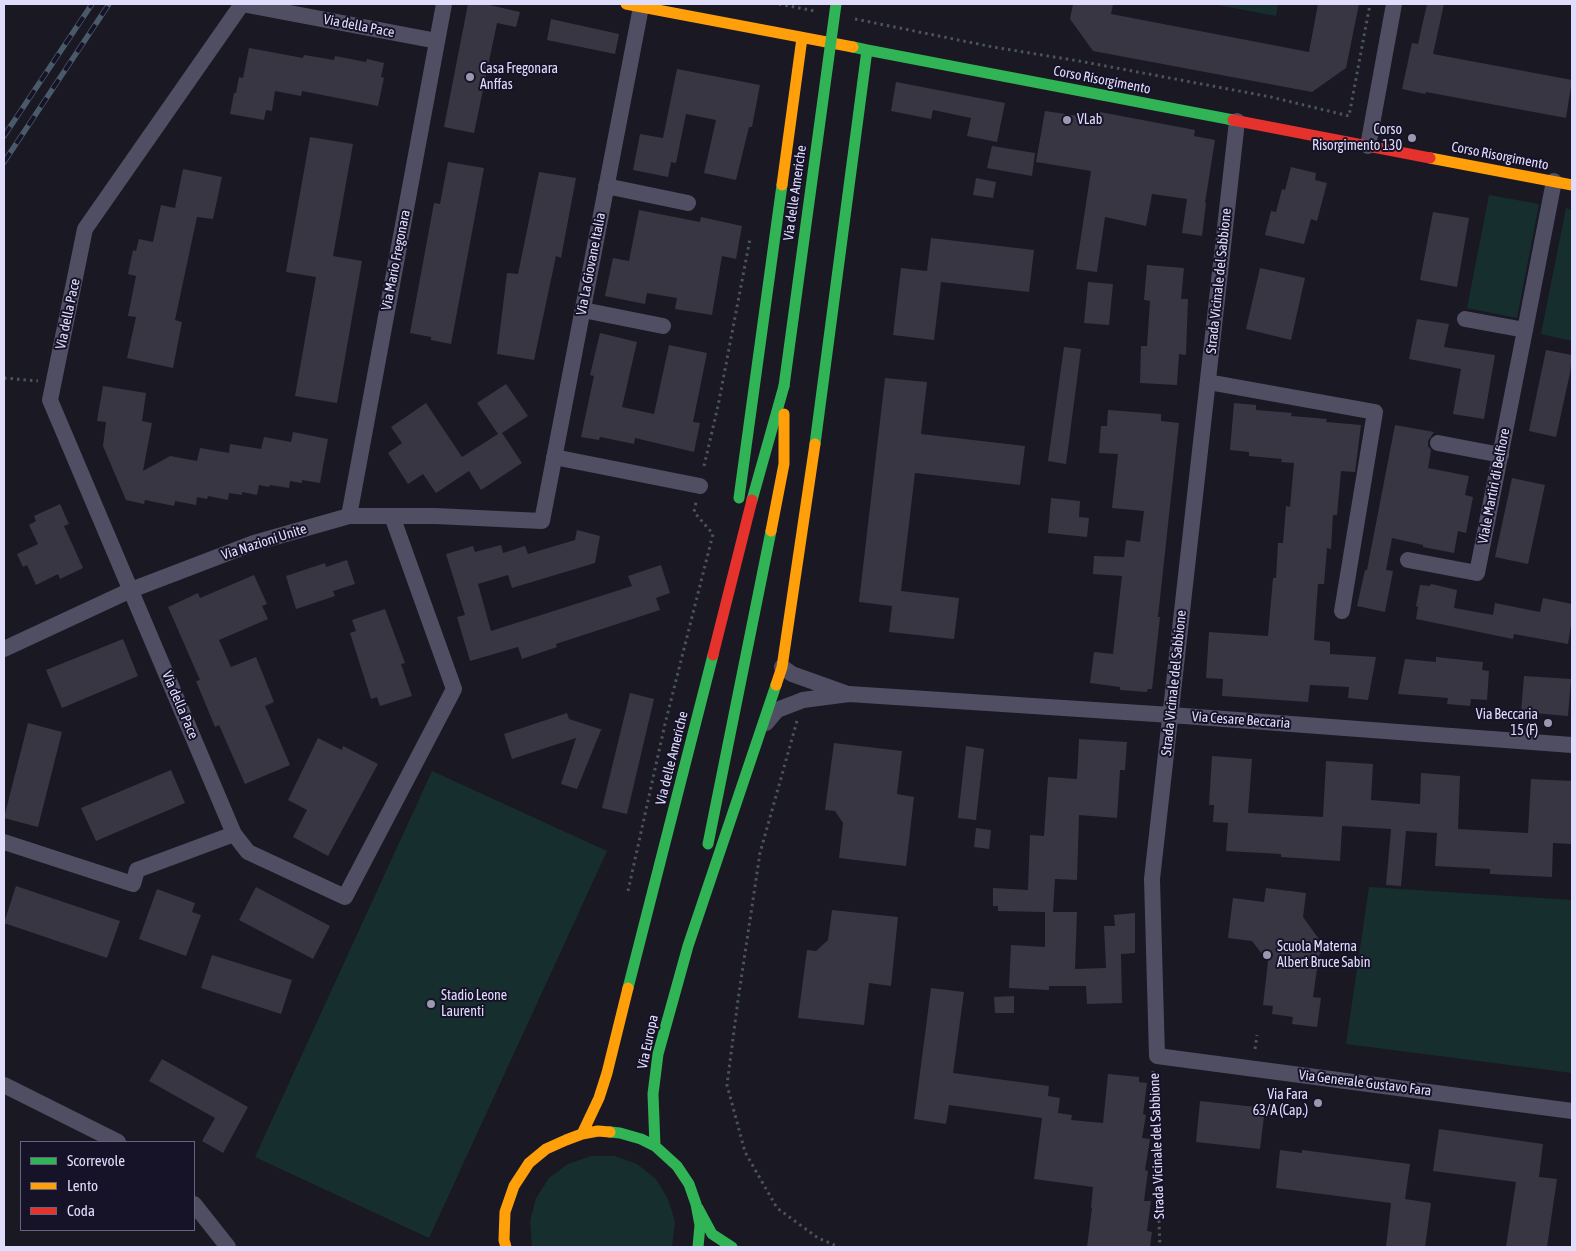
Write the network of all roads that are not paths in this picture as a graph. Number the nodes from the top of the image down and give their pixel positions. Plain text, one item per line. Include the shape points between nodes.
1 (444, 4) edge
2 (836, 4) edge
3 (1394, 4) edge
4 (633, 5) edge
5 (802, 38) junction
6 (437, 41) junction
7 (867, 50) junction
8 (1237, 121) junction
9 (1368, 146) junction
10 (1554, 181) junction
11 (1572, 185) edge
12 (606, 186) junction
13 (688, 203) dead end
14 (582, 310) junction
15 (1465, 319) dead end
16 (663, 326) dead end
17 (1526, 330) junction
18 (1208, 382) junction
19 (784, 386) junction
20 (1438, 443) dead end
21 (1501, 455) junction
22 (554, 457) junction
23 (699, 491) road end
24 (349, 516) junction
25 (392, 516) junction
26 (542, 521) joint
27 (1408, 560) dead end
28 (759, 587) junction
29 (131, 590) junction
30 (1342, 611) dead end
31 (721, 627) junction
32 (762, 640) dead end
33 (4, 648) edge
34 (777, 663) junction
35 (849, 694) junction
36 (1171, 715) junction
37 (761, 729) junction
38 (1572, 745) edge
39 (234, 834) junction
40 (4, 842) edge
41 (688, 946) junction
42 (1157, 1056) joint
43 (4, 1085) edge
44 (1572, 1111) edge
45 (582, 1134) junction
46 (116, 1141) edge
47 (655, 1146) junction
48 (696, 1204) junction
49 (195, 1205) edge
50 (228, 1247) edge
51 (506, 1247) edge
52 (698, 1247) edge
53 (732, 1247) edge

1 - 6 street, Via Mario Fregonara
2 - 19 main road, Via delle Americhe, bridge
3 - 9 street
4 - 5 main road, Corso Risorgimento
4 - 12 street, Via La Giovane Italia
5 - 7 main road, Corso Risorgimento
5 - 31 main road
6 - 24 street, Via Mario Fregonara
6 - 29 street, Via della Pace via 242,4 85,229 50,400
7 - 8 main road, Corso Risorgimento
7 - 34 main road via 824,380
8 - 9 main road, Corso Risorgimento
8 - 18 street, Strada Vicinale del Sabbione
9 - 10 main road, Corso Risorgimento
10 - 11 main road, Corso Risorgimento
10 - 17 street, Viale Martiri di Belfiore
12 - 13 street
12 - 14 street, Via La Giovane Italia
14 - 16 street
14 - 22 street, Via La Giovane Italia
15 - 17 street
17 - 21 street, Viale Martiri di Belfiore
18 - 30 street via 1375,412
18 - 36 street, Strada Vicinale del Sabbione
19 - 28 main road, Via delle Americhe via 784,464
19 - 31 main road, Via delle Americhe
20 - 21 street
21 - 27 street, Viale Martiri di Belfiore via 1477,573
22 - 23 street
22 - 26 street, Via La Giovane Italia
24 - 25 street, Via Nazioni Unite
24 - 29 street, Via Nazioni Unite via 254,543
25 - 26 street, Via Nazioni Unite
25 - 39 street, Via della Pace via 454,689 345,897 248,852
28 - 32 main road
28 - 41 main road, Via delle Americhe
29 - 33 street, Via Nazioni Unite
29 - 39 street, Via della Pace
31 - 45 main road, Via delle Americhe via 610,1064
34 - 35 street, Via Cesare Beccaria via 792,674
34 - 37 main road
35 - 36 street, Via Cesare Beccaria
35 - 37 street, Via Cesare Beccaria via 803,700 777,710
36 - 38 street, Via Cesare Beccaria
36 - 42 street, Strada Vicinale del Sabbione via 1152,879
37 - 41 main road
39 - 40 street via 137,870 133,884
41 - 47 main road, Via Europa via 658,1054 653,1094
42 - 44 street, Via Generale Gustavo Fara
43 - 46 street
45 - 47 main road via 598,1131 620,1133
45 - 51 main road via 546,1149 529,1163 514,1186 505,1212
47 - 48 main road via 677,1166 689,1184
48 - 52 main road via 700,1225
48 - 53 main road via 712,1234
49 - 50 street

